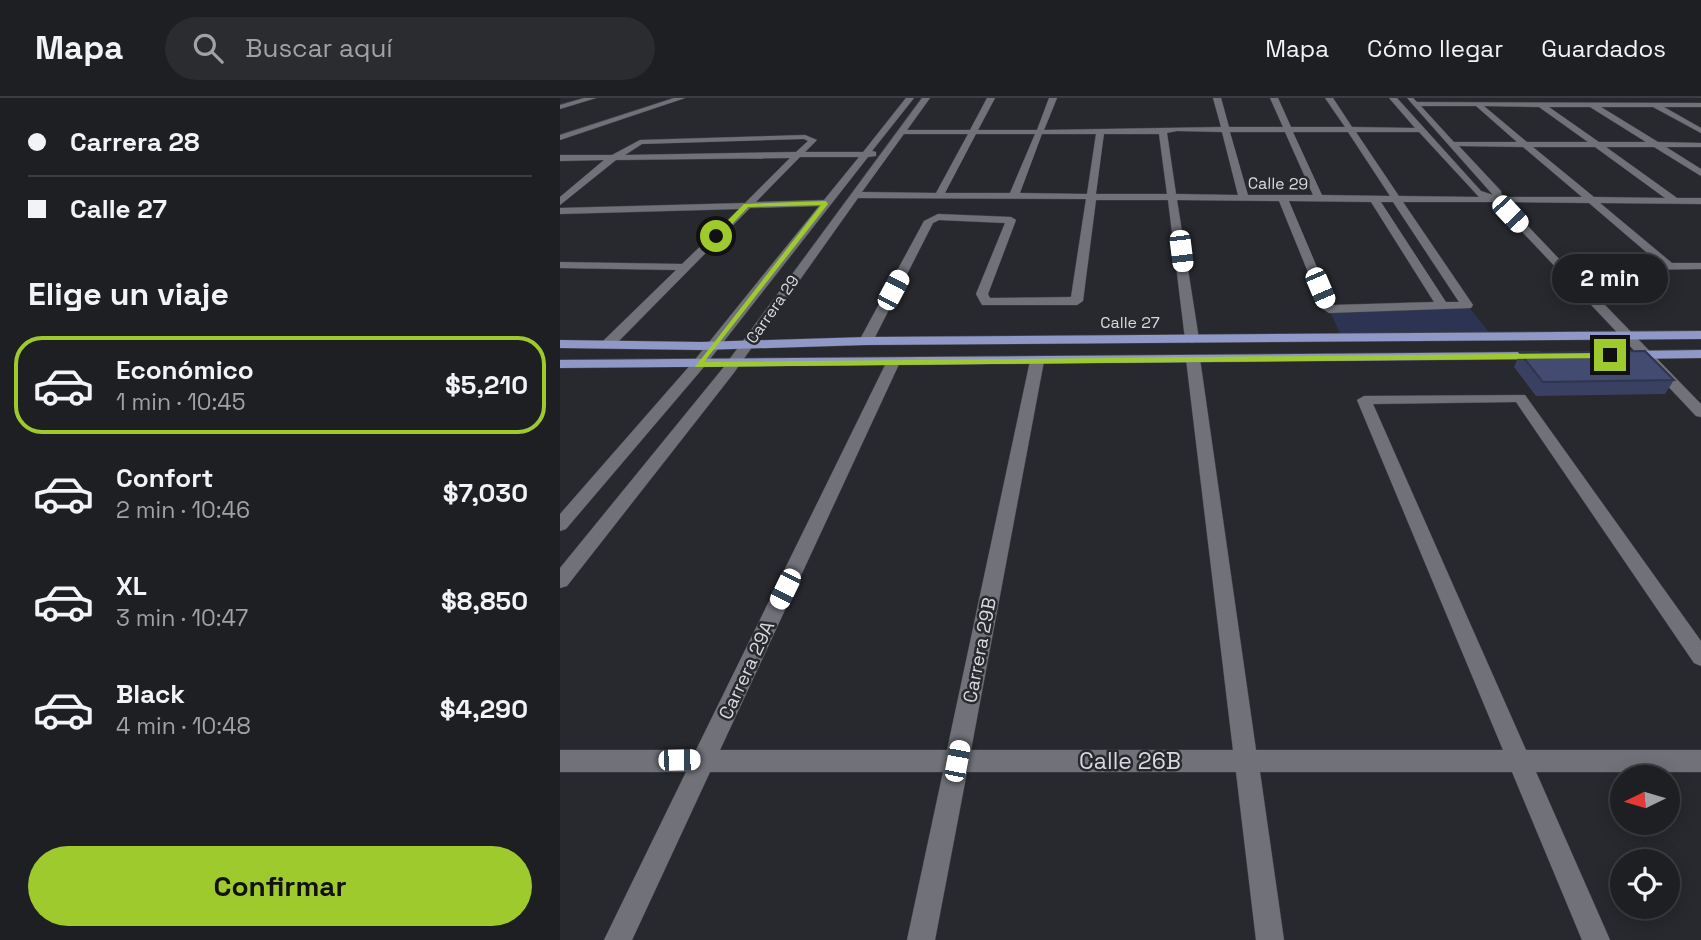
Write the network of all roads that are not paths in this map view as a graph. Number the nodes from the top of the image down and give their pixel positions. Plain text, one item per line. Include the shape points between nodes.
1 (592, 98) edge
2 (681, 98) edge
3 (910, 98) edge
4 (926, 98) edge
5 (992, 98) edge
6 (1053, 98) edge
7 (1217, 98) edge
8 (1274, 98) edge
9 (1329, 98) edge
10 (1393, 98) edge
11 (1531, 98) edge
12 (1642, 98) edge
13 (1412, 101) edge
14 (1474, 101) edge
15 (1700, 101) edge
16 (1540, 104) junction
17 (1591, 104) junction
18 (1654, 104) junction
19 (560, 107) edge
20 (1225, 129) junction
21 (1287, 129) junction
22 (1350, 129) junction
23 (1422, 130) junction
24 (1701, 131) edge
25 (900, 132) junction
26 (973, 132) junction
27 (1040, 132) junction
28 (1100, 132) junction
29 (1163, 132) junction
30 (560, 138) edge
31 (1452, 144) junction
32 (1524, 144) junction
33 (1596, 144) junction
34 (1657, 145) junction
35 (1701, 145) edge
36 (560, 158) edge
37 (618, 158) junction
38 (862, 158) junction
39 (881, 158) junction
40 (793, 159) junction
41 (560, 164) edge
42 (603, 164) junction
43 (1701, 173) edge
44 (854, 195) junction
45 (940, 196) junction
46 (1014, 196) junction
47 (1093, 197) junction
48 (1172, 198) junction
49 (1244, 199) junction
50 (1283, 199) junction
51 (1319, 199) junction
52 (1375, 200) junction
53 (1396, 200) junction
54 (1497, 200) junction
55 (1590, 201) junction
56 (1675, 201) junction
57 (1696, 201) edge
58 (560, 202) edge
59 (826, 203) junction
60 (747, 205) junction
61 (1701, 208) edge
62 (560, 211) edge
63 (560, 265) edge
64 (1669, 266) junction
65 (1701, 266) edge
66 (685, 267) junction
67 (1560, 268) junction
68 (1442, 306) junction
69 (1701, 335) edge
70 (1626, 336) junction
71 (866, 341) junction
72 (560, 344) edge
73 (607, 345) junction
74 (747, 345) junction
75 (713, 346) junction
76 (1193, 349) junction
77 (1608, 355) edge
78 (1644, 355) junction
79 (1701, 355) edge
80 (1557, 356) edge
81 (1037, 361) junction
82 (893, 362) junction
83 (560, 364) edge
84 (698, 365) junction
85 (733, 365) junction
86 (1701, 413) edge
87 (560, 525) edge
88 (560, 581) edge
89 (1701, 657) edge
90 (703, 760) junction
91 (560, 761) edge
92 (957, 761) junction
93 (1246, 761) junction
94 (1701, 761) edge
95 (1520, 763) junction
96 (618, 940) edge
97 (921, 940) edge
98 (1270, 940) edge
99 (1596, 940) edge

1 - 19 street
2 - 30 street
3 - 38 street, Carrera 29
4 - 25 street, Carrera 29
5 - 26 street
6 - 27 street
7 - 20 street
8 - 21 street
9 - 22 street
10 - 23 street
11 - 16 street
12 - 18 street
13 - 14 street
13 - 31 street
14 - 16 street
14 - 32 street
15 - 18 street
16 - 17 street
16 - 33 street
17 - 18 street
17 - 34 street
18 - 24 street
20 - 21 street
20 - 29 street
20 - 49 street
21 - 22 street
21 - 51 street
22 - 23 street
22 - 53 street
23 - 54 street via 1479,193
25 - 26 street
25 - 39 street, Carrera 29
26 - 27 street
26 - 45 street
27 - 28 street
27 - 46 street
28 - 29 street
28 - 47 street
29 - 48 street
31 - 32 street
31 - 54 street via 1498,193
32 - 33 street
32 - 55 street
33 - 34 street
33 - 56 street
34 - 35 street
34 - 43 street
36 - 37 street
37 - 40 street
37 - 40 street via 640,142 813,140
37 - 42 street
38 - 39 street
38 - 40 street
38 - 59 street, Carrera 29
39 - 44 street, Carrera 29
40 - 42 street
40 - 60 street
41 - 42 street
42 - 58 street
44 - 45 street, Calle 29
44 - 74 street, Carrera 29
45 - 46 street, Calle 29
46 - 47 street, Calle 29
47 - 48 street, Calle 29
47 - 71 street via 1077,302 986,302 982,294 1012,222 1007,218 938,217 929,221
48 - 49 street, Calle 29
48 - 76 street
49 - 50 street, Calle 29
50 - 51 street, Calle 29
50 - 68 street via 1329,309
51 - 52 street, Calle 29
52 - 53 street, Calle 29
52 - 68 street
53 - 54 street, Calle 29
53 - 68 street via 1467,305
54 - 55 street, Calle 29
54 - 67 street
55 - 56 street, Calle 29
55 - 64 street
56 - 57 street, Calle 29
57 - 61 street
59 - 60 street
59 - 75 street, Carrera 29
60 - 62 street
60 - 66 street
63 - 66 street
64 - 65 street
64 - 67 street
66 - 73 street
67 - 70 street
69 - 70 main road, Calle 27
70 - 76 main road, Calle 27
70 - 78 street
71 - 74 main road, Calle 27
71 - 76 main road, Calle 27
72 - 73 main road, Calle 27
73 - 75 main road, Calle 27
74 - 75 main road, Calle 27
74 - 85 street, Carrera 29
75 - 84 street, Carrera 29
76 - 80 main road, Calle 27
76 - 81 main road, Calle 27
76 - 93 street
77 - 78 main road
78 - 79 main road
78 - 86 street
81 - 82 main road, Calle 27
81 - 92 street, Carrera 29B
82 - 85 main road, Calle 27
82 - 90 street, Carrera 29A
83 - 84 main road, Calle 27
84 - 85 main road, Calle 27
84 - 87 street, Carrera 29
85 - 88 street, Carrera 29
89 - 95 street via 1520,398 1364,400
90 - 91 street, Calle 26B
90 - 92 street, Calle 26B
90 - 96 street, Carrera 29A
92 - 93 street, Calle 26B
92 - 97 street, Carrera 29B
93 - 95 street, Calle 26B
93 - 98 street
94 - 95 street, Calle 26B
95 - 99 street

